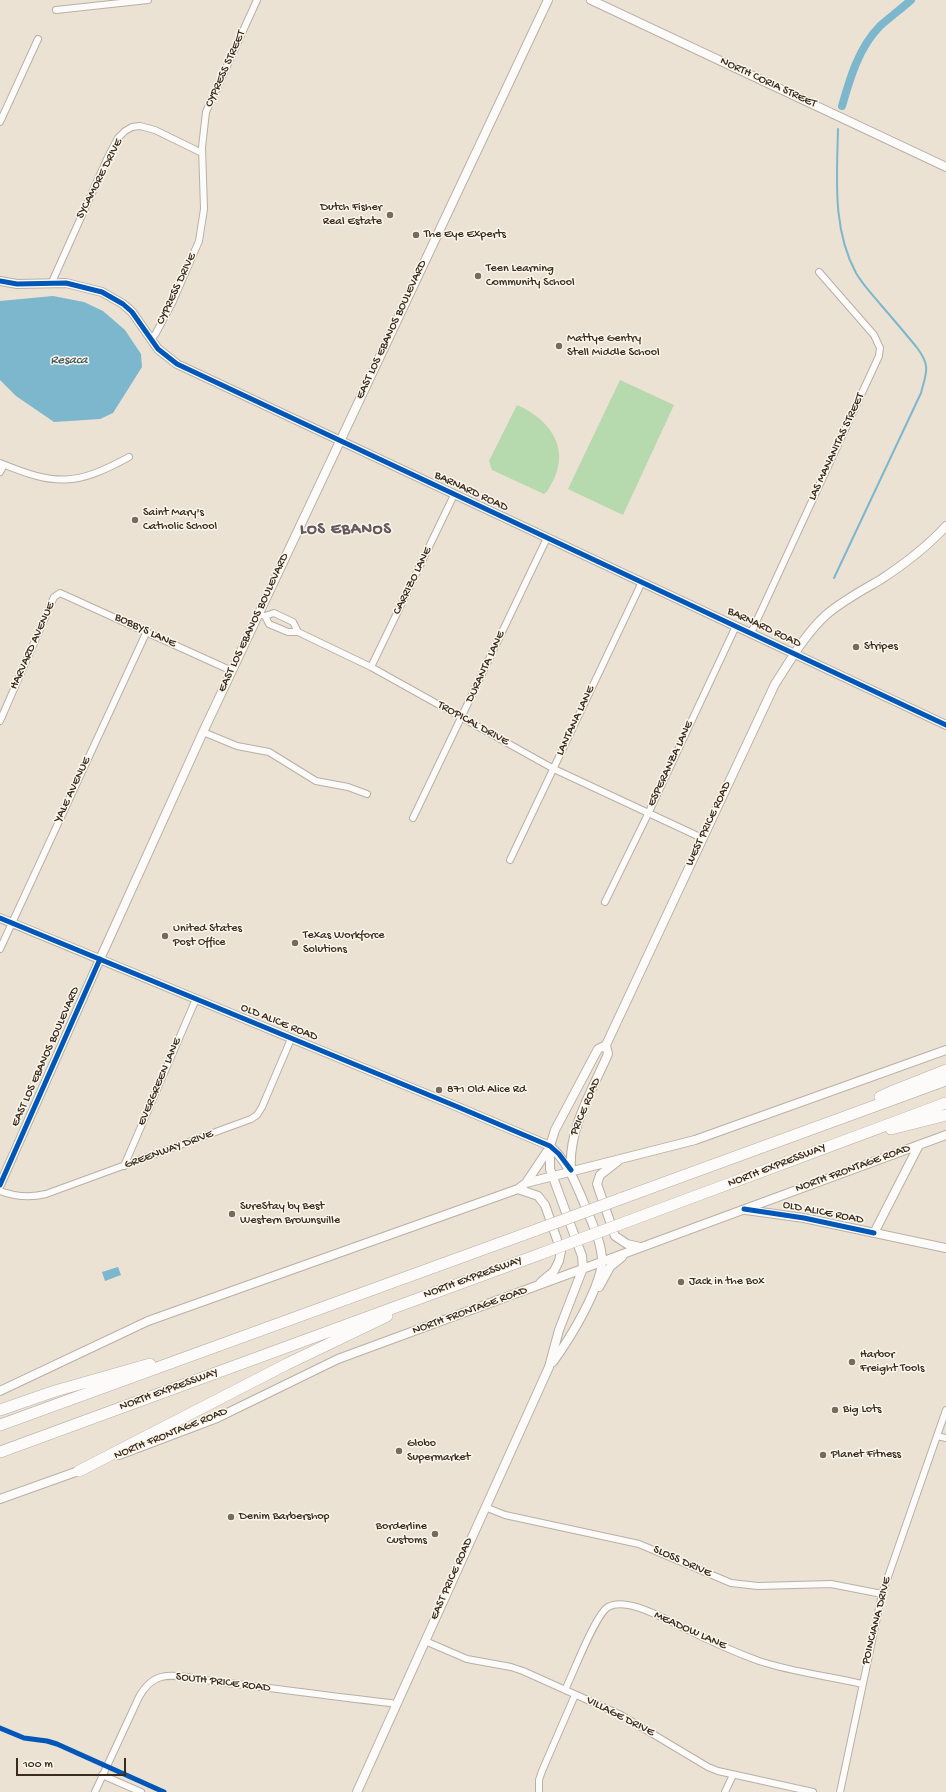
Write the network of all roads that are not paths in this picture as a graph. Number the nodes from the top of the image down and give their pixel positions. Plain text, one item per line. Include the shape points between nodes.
1 (148, 0) edge
2 (257, 0) edge
3 (548, 0) edge
4 (590, 0) edge
5 (56, 10) dead end
6 (38, 38) dead end
7 (0, 122) edge
8 (202, 153) junction
9 (946, 167) edge
10 (200, 236) joint
11 (819, 272) dead end
12 (0, 281) edge
13 (52, 282) junction
14 (151, 340) junction
15 (340, 441) junction
16 (128, 457) dead end
17 (2, 464) edge
18 (0, 472) edge
19 (454, 495) junction
20 (946, 526) edge
21 (547, 538) junction
22 (642, 582) junction
23 (57, 594) joint
24 (262, 615) junction
25 (736, 626) junction
26 (147, 631) junction
27 (298, 632) junction
28 (751, 634) junction
29 (795, 653) junction
30 (371, 667) junction
31 (232, 671) junction
32 (462, 718) junction
33 (0, 721) edge
34 (946, 725) edge
35 (203, 732) junction
36 (554, 769) junction
37 (367, 794) dead end
38 (648, 814) junction
39 (413, 818) dead end
40 (702, 838) junction
41 (510, 860) dead end
42 (605, 902) dead end
43 (0, 918) edge
44 (11, 923) junction
45 (0, 949) edge
46 (100, 959) junction
47 (196, 999) junction
48 (291, 1039) junction
49 (606, 1045) junction
50 (946, 1050) edge
51 (946, 1070) edge
52 (946, 1080) edge
53 (946, 1103) edge
54 (946, 1115) edge
55 (843, 1117) junction
56 (946, 1135) edge
57 (842, 1141) junction
58 (918, 1145) junction
59 (550, 1146) junction
60 (624, 1157) junction
61 (124, 1166) junction
62 (571, 1170) junction
63 (552, 1175) junction
64 (526, 1183) junction
65 (0, 1185) edge
66 (518, 1189) junction
67 (0, 1191) edge
68 (744, 1209) junction
69 (874, 1233) junction
70 (640, 1247) junction
71 (946, 1248) edge
72 (626, 1254) junction
73 (602, 1262) junction
74 (583, 1268) junction
75 (448, 1287) junction
76 (536, 1287) junction
77 (588, 1305) junction
78 (244, 1336) junction
79 (549, 1367) junction
80 (0, 1391) edge
81 (0, 1410) edge
82 (946, 1410) edge
83 (0, 1426) edge
84 (937, 1436) junction
85 (946, 1438) edge
86 (0, 1452) edge
87 (78, 1471) junction
88 (0, 1499) edge
89 (485, 1507) junction
90 (882, 1594) junction
91 (425, 1641) junction
92 (862, 1684) junction
93 (565, 1690) junction
94 (575, 1694) junction
95 (395, 1705) junction
96 (102, 1775) junction
97 (733, 1775) junction
98 (95, 1792) edge
99 (140, 1792) edge
100 (356, 1792) edge
101 (539, 1792) edge
102 (725, 1792) edge
103 (813, 1792) edge
104 (840, 1792) edge

1 - 5 street
2 - 8 street, CYPRESS STREET via 210,101 204,123
3 - 15 main road, EAST LOS EBANOS BOULEVARD
4 - 9 main road, NORTH CORIA STREET
6 - 7 street
8 - 10 street, CYPRESS STREET via 204,209
8 - 13 street, SYCAMORE DRIVE via 148,127 132,127 125,131 118,138 108,157
10 - 14 street, CYPRESS DRIVE via 173,300
11 - 28 street, LAS MANANITAS STREET via 874,335 880,348 879,356
12 - 13 main road, BARNARD ROAD via 17,284
13 - 14 main road, BARNARD ROAD via 78,285 113,298 132,312
14 - 15 main road, BARNARD ROAD via 177,364
15 - 19 main road, BARNARD ROAD
15 - 24 main road, EAST LOS EBANOS BOULEVARD
16 - 17 street via 97,473 67,480 44,478
17 - 18 street
19 - 21 main road, BARNARD ROAD
19 - 30 street, CARRIZO LANE
20 - 29 main road, WEST PRICE ROAD via 926,546 902,564 825,616
21 - 22 main road, BARNARD ROAD
21 - 32 street, DURANTA LANE
22 - 25 main road, BARNARD ROAD
22 - 36 street, LANTANA LANE
23 - 26 street, BOBBYS LANE via 72,597
23 - 33 street, HARVARD AVENUE
24 - 27 street, TROPICAL DRIVE via 269,624 288,632
24 - 27 street, TROPICAL DRIVE via 274,613 293,622
24 - 31 main road, EAST LOS EBANOS BOULEVARD
25 - 28 main road, BARNARD ROAD
25 - 38 street, ESPERANZA LANE
26 - 31 street, BOBBYS LANE
26 - 44 street, YALE AVENUE
27 - 30 street, TROPICAL DRIVE
28 - 29 main road, BARNARD ROAD
29 - 34 main road, BARNARD ROAD
29 - 40 main road, WEST PRICE ROAD via 775,684
30 - 32 street, TROPICAL DRIVE
31 - 35 main road, EAST LOS EBANOS BOULEVARD
32 - 36 street, TROPICAL DRIVE
32 - 39 street, DURANTA LANE
35 - 37 street via 237,746 269,752 316,781 348,787
35 - 46 main road, EAST LOS EBANOS BOULEVARD
36 - 38 street, TROPICAL DRIVE
36 - 41 street, LANTANA LANE
38 - 40 street, TROPICAL DRIVE
38 - 42 street, ESPERANZA LANE
40 - 49 main road, WEST PRICE ROAD
43 - 44 main road, OLD ALICE ROAD
44 - 45 street, YALE AVENUE
44 - 46 main road, OLD ALICE ROAD
46 - 47 main road, OLD ALICE ROAD
46 - 65 main road, EAST LOS EBANOS BOULEVARD
47 - 48 main road, OLD ALICE ROAD
47 - 61 street, EVERGREEN LANE
48 - 59 main road, OLD ALICE ROAD
48 - 61 street, GREENWAY DRIVE via 262,1107 251,1120
49 - 59 main road, WEST PRICE ROAD via 598,1049 555,1130
49 - 62 main road, PRICE ROAD via 608,1054 572,1138
50 - 60 main road via 709,1136
51 - 55 highway via 893,1090
52 - 55 highway, NORTH EXPRESSWAY
53 - 57 highway, NORTH EXPRESSWAY
54 - 57 highway
55 - 78 highway, NORTH EXPRESSWAY, bridge
56 - 58 main road, NORTH FRONTAGE ROAD
57 - 75 highway, NORTH EXPRESSWAY, bridge
58 - 68 main road, NORTH FRONTAGE ROAD
58 - 69 main road
59 - 62 main road
59 - 63 main road, WEST PRICE ROAD via 549,1162
59 - 64 main road
60 - 62 main road
60 - 70 main road via 603,1170 597,1184 615,1236 627,1244
61 - 67 street, GREENWAY DRIVE via 37,1196 21,1197
62 - 63 main road
62 - 73 main road, EAST PRICE ROAD via 600,1244
63 - 64 main road
63 - 74 main road via 582,1256
64 - 66 main road
66 - 76 main road via 538,1196 545,1205 561,1251 554,1271
66 - 80 main road via 148,1321
68 - 69 main road, OLD ALICE ROAD via 804,1218
68 - 70 main road, NORTH FRONTAGE ROAD
69 - 71 main road, OLD ALICE ROAD
70 - 72 main road, NORTH FRONTAGE ROAD
72 - 73 main road, NORTH FRONTAGE ROAD
72 - 77 main road via 610,1267
73 - 74 main road, NORTH FRONTAGE ROAD
73 - 77 main road, EAST PRICE ROAD
74 - 76 main road, NORTH FRONTAGE ROAD
74 - 79 main road, EAST PRICE ROAD via 559,1330
75 - 86 highway, NORTH EXPRESSWAY
75 - 87 highway via 287,1364
76 - 87 main road, NORTH FRONTAGE ROAD via 338,1359 217,1418
77 - 79 main road, EAST PRICE ROAD via 574,1333
78 - 81 highway
78 - 83 highway, NORTH EXPRESSWAY
79 - 89 main road, EAST PRICE ROAD
82 - 84 street, POINCIANA DRIVE
84 - 85 street
84 - 90 street, POINCIANA DRIVE
87 - 88 main road, NORTH FRONTAGE ROAD
89 - 90 street, SLOSS DRIVE via 505,1515 640,1544 731,1583 758,1586 831,1584
89 - 91 main road, EAST PRICE ROAD
90 - 92 street, POINCIANA DRIVE
91 - 93 street, VILLAGE DRIVE via 467,1659 523,1671
91 - 95 main road, EAST PRICE ROAD
92 - 93 street, MEADOW LANE via 759,1661 631,1605 616,1604 608,1607 598,1619
92 - 104 street, POINCIANA DRIVE
93 - 94 street, VILLAGE DRIVE
94 - 97 street, VILLAGE DRIVE via 639,1724 708,1767
94 - 101 street via 542,1771
95 - 96 street, SOUTH PRICE ROAD via 172,1676 161,1677 144,1687
95 - 100 main road, EAST PRICE ROAD
96 - 98 street, SOUTH PRICE ROAD
96 - 99 street
97 - 102 street
97 - 103 street, VILLAGE DRIVE

